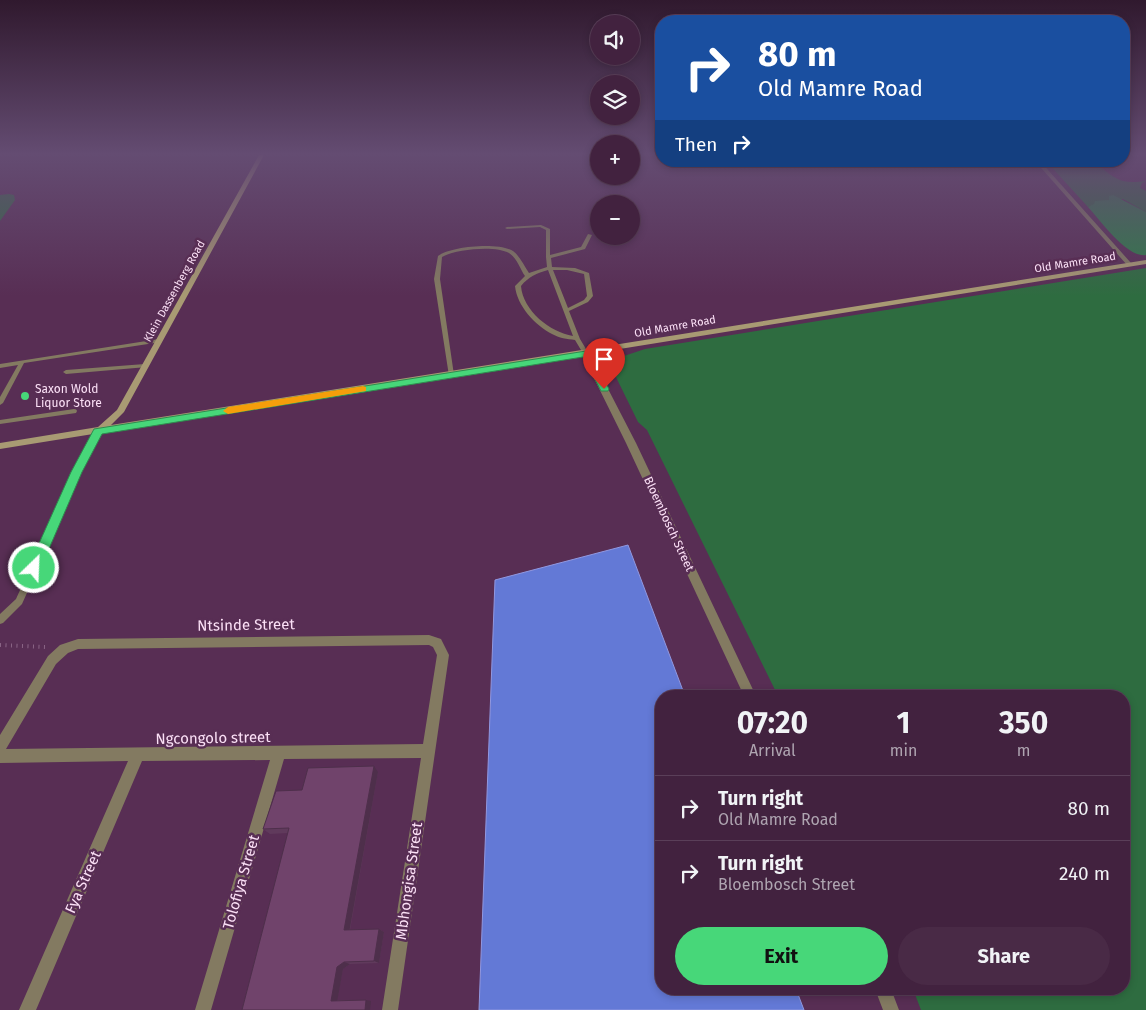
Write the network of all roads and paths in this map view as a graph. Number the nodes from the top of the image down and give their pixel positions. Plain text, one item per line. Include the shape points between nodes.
1 (235, 202) edge
2 (1074, 202) edge
3 (508, 228) dead end
4 (590, 235) dead end
5 (548, 257) junction
6 (1146, 262) edge
7 (1129, 264) junction
8 (550, 268) junction
9 (528, 275) junction
10 (567, 310) junction
11 (577, 339) junction
12 (159, 341) junction
13 (586, 354) junction
14 (22, 362) junction
15 (0, 366) edge
16 (145, 366) junction
17 (66, 372) dead end
18 (452, 375) junction
19 (0, 403) edge
20 (74, 411) dead end
21 (0, 422) edge
22 (98, 431) junction
23 (0, 446) edge
24 (0, 620) edge
25 (0, 645) edge
26 (64, 649) junction
27 (747, 690) edge
28 (0, 747) edge
29 (427, 751) junction
30 (279, 753) junction
31 (138, 755) junction
32 (0, 756) edge
33 (885, 995) edge
34 (27, 1010) edge
35 (203, 1010) edge
36 (390, 1010) edge
37 (891, 1010) edge

1 - 12 main road, Klein Dassenberg Road
2 - 7 street
3 - 5 lane via 546,227
4 - 5 lane via 583,248
5 - 8 lane
6 - 7 main road, Old Mamre Road
7 - 13 main road, Old Mamre Road
8 - 9 lane
8 - 10 lane
8 - 10 lane via 586,273 589,298
9 - 11 lane via 518,286 523,303 550,330
9 - 18 lane via 512,253 502,248 449,251 440,256 437,279
10 - 11 lane
11 - 13 lane
12 - 14 lane
12 - 16 main road, Klein Dassenberg Road
13 - 18 main road, Old Mamre Road
13 - 27 street, Bloembosch Street
14 - 15 lane
14 - 19 lane
16 - 17 lane
16 - 22 main road, Klein Dassenberg Road via 120,412
18 - 22 main road, Old Mamre Road
20 - 21 lane
22 - 23 main road, Old Mamre Road
22 - 24 lane via 19,601
25 - 26 path
26 - 28 street via 52,660
26 - 29 street, Ntsinde Street via 78,644 429,640 437,643 443,655
29 - 30 street, Ngcongolo street
29 - 36 street, Mbhongisa Street
30 - 31 street, Ngcongolo street
30 - 35 street, Tolofiya Street
31 - 32 street, Ngcongolo street
31 - 34 street, Fya Street
33 - 37 street

